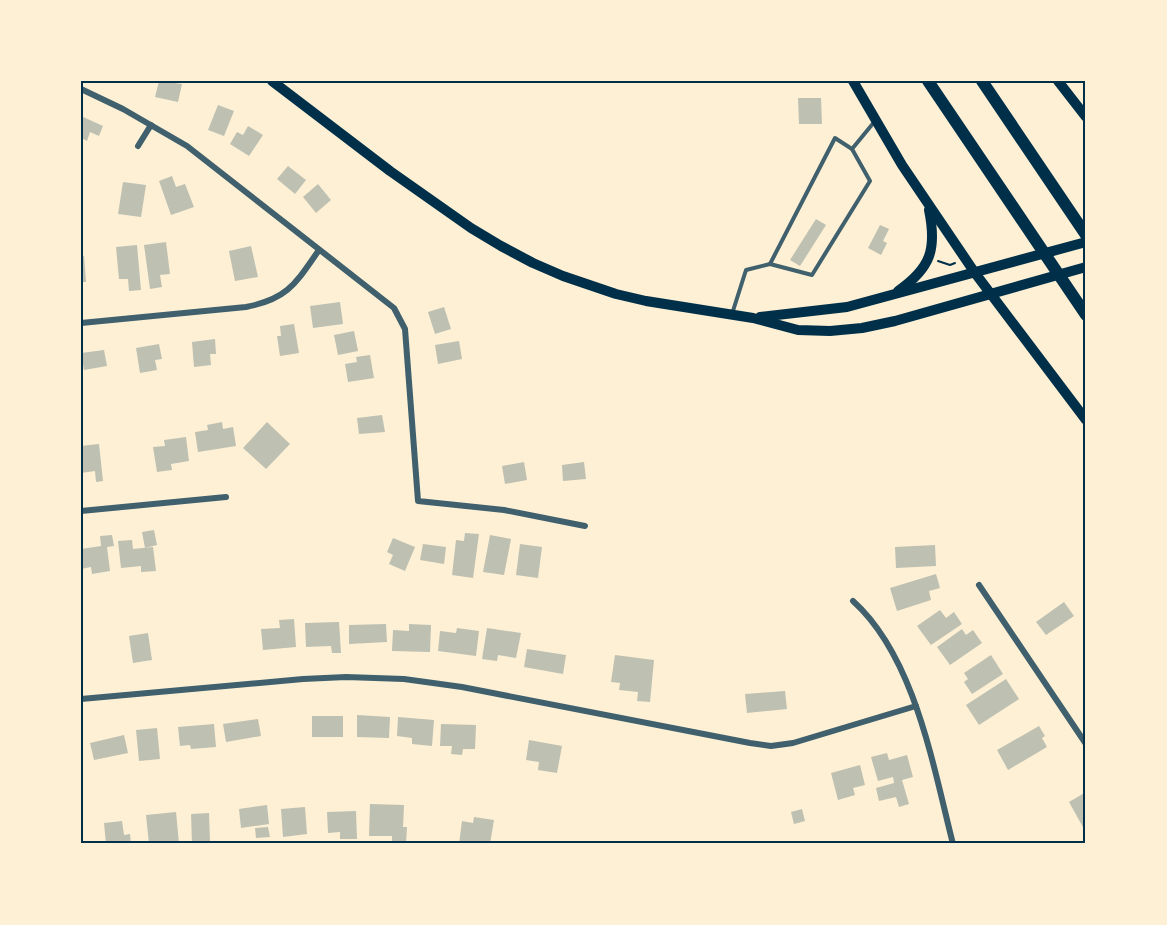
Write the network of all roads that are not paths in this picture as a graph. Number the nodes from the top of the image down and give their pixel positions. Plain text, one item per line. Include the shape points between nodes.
1 (272, 81) edge
2 (853, 81) edge
3 (928, 81) edge
4 (982, 81) edge
5 (1058, 81) edge
6 (81, 89) edge
7 (1086, 117) edge
8 (876, 120) junction
9 (151, 125) junction
10 (138, 146) dead end
11 (852, 149) junction
12 (928, 203) junction
13 (1086, 235) edge
14 (1086, 242) edge
15 (320, 250) junction
16 (770, 264) junction
17 (1086, 267) edge
18 (975, 273) junction
19 (991, 294) junction
20 (892, 296) junction
21 (732, 315) junction
22 (1086, 315) edge
23 (753, 318) junction
24 (81, 323) edge
25 (1086, 420) edge
26 (226, 497) dead end
27 (81, 511) edge
28 (585, 526) dead end
29 (979, 585) dead end
30 (853, 601) dead end
31 (81, 699) edge
32 (916, 706) junction
33 (1086, 744) edge
34 (953, 844) edge

1 - 21 main road via 471,228 533,263 616,294
2 - 8 main road
3 - 22 highway
4 - 13 highway
5 - 7 main road
6 - 9 street
8 - 11 lane
8 - 12 main road
9 - 10 street
9 - 15 street via 187,146
11 - 16 lane via 835,138
11 - 16 lane via 870,180 812,275
12 - 18 main road
12 - 20 main road via 933,231 929,258 912,281
14 - 18 main road
15 - 24 street via 283,295 266,303
15 - 28 street via 394,308 405,329 418,501 504,510
16 - 21 lane via 746,270
17 - 19 main road
18 - 19 main road
18 - 20 main road
19 - 23 main road via 862,328 798,330
19 - 25 main road
20 - 23 main road via 847,307
21 - 23 main road
26 - 27 street
29 - 33 street
30 - 32 street via 888,646
31 - 32 street via 303,679 404,679 771,746
32 - 34 street

